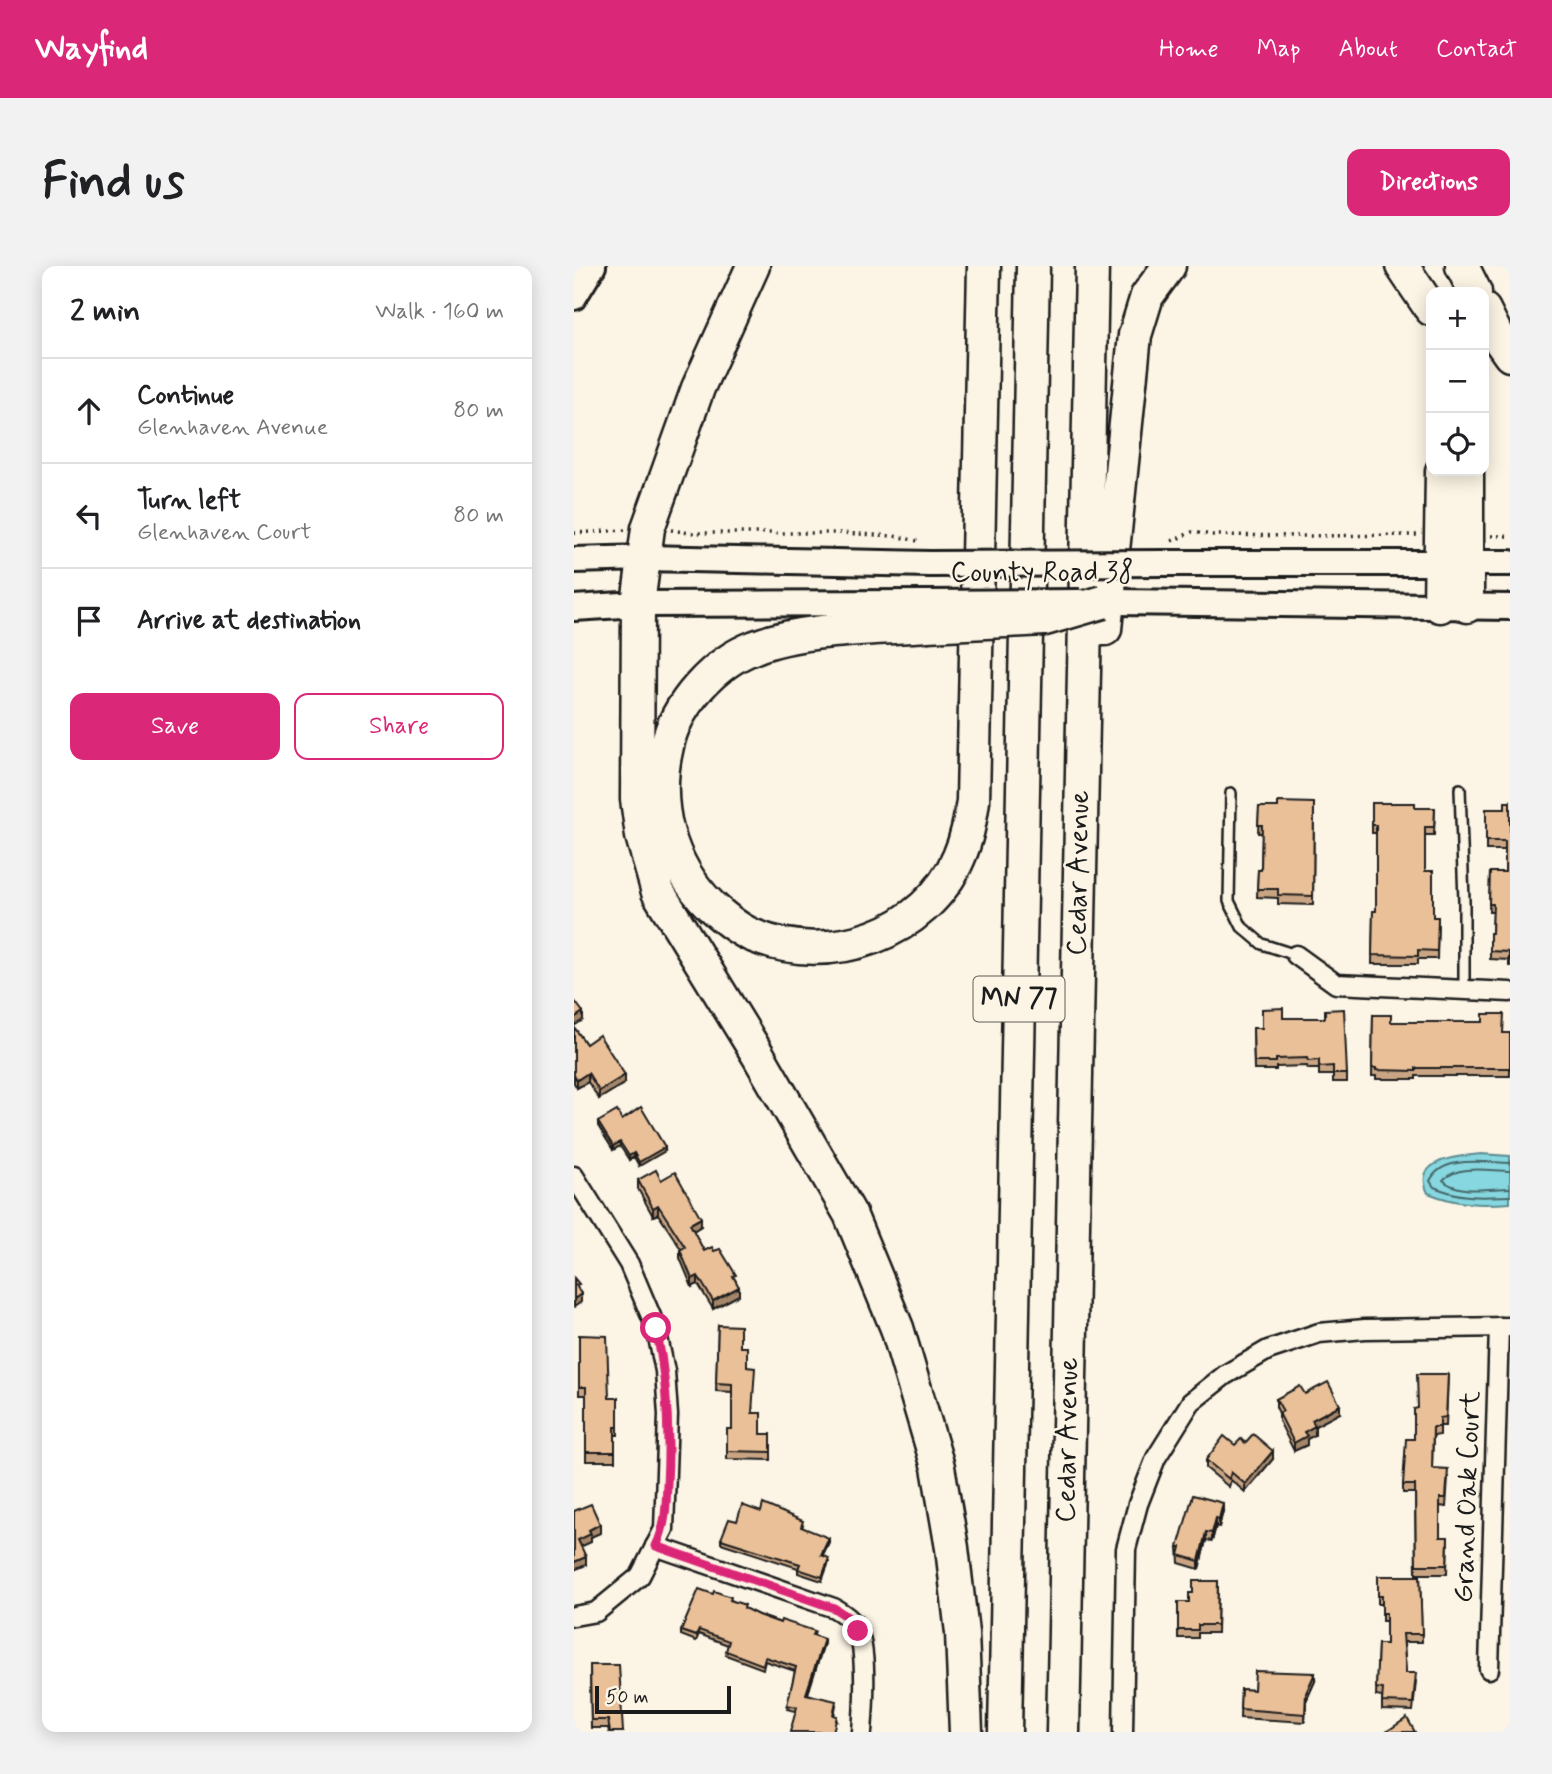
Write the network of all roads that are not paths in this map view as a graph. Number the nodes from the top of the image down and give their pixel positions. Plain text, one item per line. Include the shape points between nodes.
1 (593, 266) edge
2 (753, 266) edge
3 (984, 266) edge
4 (1033, 266) edge
5 (1092, 266) edge
6 (1169, 266) edge
7 (1402, 266) edge
8 (1453, 266) edge
9 (1462, 266) edge
10 (1457, 287) edge
11 (1472, 287) edge
12 (574, 297) edge
13 (1426, 302) edge
14 (1489, 320) edge
15 (1510, 355) edge
16 (1443, 476) edge
17 (1466, 476) edge
18 (646, 543) junction
19 (1454, 549) junction
20 (574, 560) edge
21 (1510, 563) edge
22 (1102, 602) joint
23 (639, 604) junction
24 (1454, 606) junction
25 (1510, 607) edge
26 (574, 608) edge
27 (928, 614) junction
28 (1460, 789) dead end
29 (1231, 793) dead end
30 (1079, 877) junction
31 (1296, 955) joint
32 (1464, 990) junction
33 (1510, 992) edge
34 (574, 1176) edge
35 (1504, 1327) edge
36 (656, 1546) junction
37 (574, 1616) edge
38 (1489, 1669) dead end
39 (862, 1732) edge
40 (966, 1732) edge
41 (1005, 1732) edge
42 (1063, 1732) edge
43 (1123, 1732) edge

1 - 12 main road
2 - 18 highway via 698,388
3 - 27 highway via 969,832 942,886 918,913 885,933 818,949 752,936 699,895 681,868 666,830 661,801 661,769 669,735 703,683 728,661 755,647
4 - 41 highway, Cedar Avenue / MN 77
5 - 30 highway, Cedar Avenue / MN 77
6 - 30 highway via 1147,296 1135,335
7 - 13 highway
8 - 10 highway
9 - 11 highway
14 - 15 highway
16 - 19 highway
17 - 19 highway
18 - 19 main road, County Road 38, bridge via 926,553
18 - 20 main road, County Road 38
18 - 23 highway
19 - 21 main road, County Road 38
19 - 24 highway
22 - 24 main road, County Road 38
22 - 27 highway, bridge via 1045,619
23 - 26 main road, County Road 38
23 - 27 main road, County Road 38
23 - 40 highway via 637,799 658,892 850,1214 897,1328 938,1467 950,1535 962,1633
24 - 25 main road, County Road 38
28 - 32 lane
29 - 31 lane via 1228,901 1242,928 1262,944
30 - 42 highway, Cedar Avenue / MN 77
31 - 32 street via 1336,984
32 - 33 street
34 - 36 street via 629,1264 656,1328 665,1371 668,1465 664,1529
35 - 38 street, Grand Oak Court
35 - 43 street via 1320,1333 1268,1350 1191,1402 1156,1458 1126,1549
36 - 37 street via 640,1576 596,1612
36 - 39 street via 834,1608 849,1618 858,1631 862,1652

